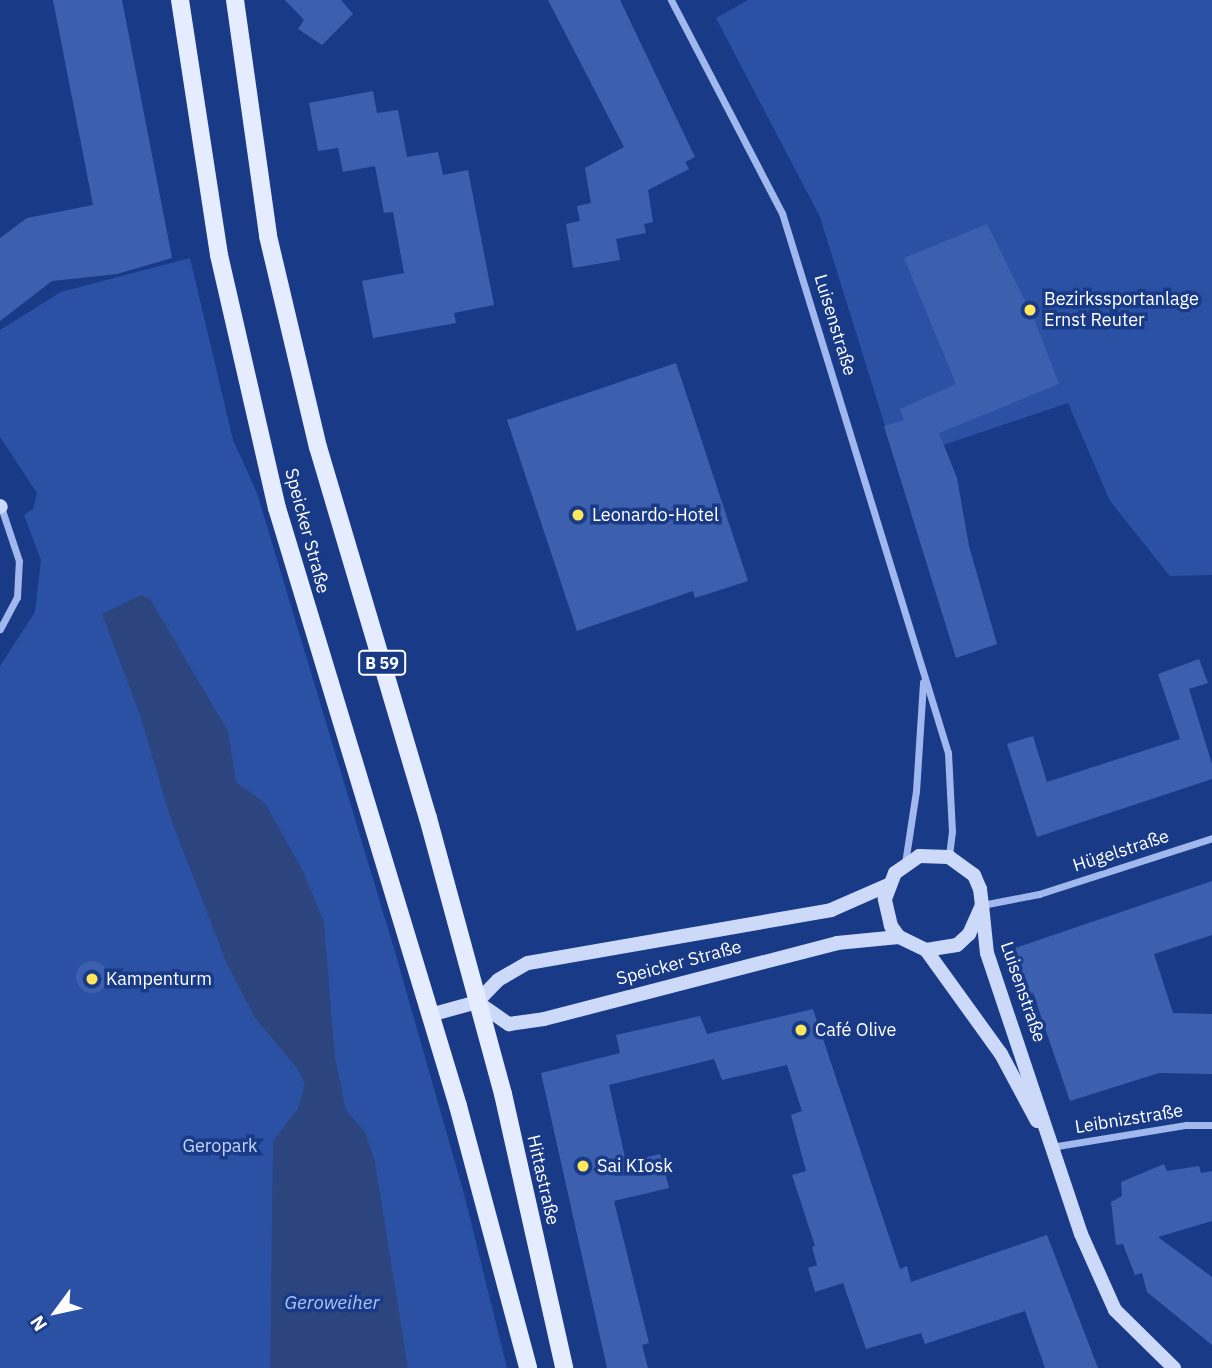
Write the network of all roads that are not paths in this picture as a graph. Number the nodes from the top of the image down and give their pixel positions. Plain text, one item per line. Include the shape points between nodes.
1 (180, 0) edge
2 (235, 0) edge
3 (671, 0) edge
4 (0, 506) edge
5 (0, 629) edge
6 (923, 678) junction
7 (1212, 838) edge
8 (949, 857) junction
9 (905, 863) junction
10 (888, 885) junction
11 (982, 905) junction
12 (899, 937) junction
13 (926, 950) junction
14 (477, 1002) junction
15 (430, 1014) junction
16 (1212, 1125) edge
17 (1051, 1147) junction
18 (528, 1368) edge
19 (564, 1368) edge
20 (1174, 1368) edge

1 - 15 main road, Speicker Straße via 219,255 277,508
2 - 14 main road, Speicker Straße / B 59 via 268,236 318,447 428,818
3 - 6 street, Luisenstraße via 782,213
4 - 5 street via 19,561 17,597
6 - 8 street, Luisenstraße via 948,754
6 - 9 street, Luisenstraße via 916,791
7 - 11 street, Hügelstraße via 1039,894
8 - 9 street via 926,855
8 - 11 street via 974,875
9 - 10 street
10 - 12 street via 886,913
10 - 14 street, Speicker Straße via 831,910 528,963 498,980
11 - 13 street via 978,921 957,945
11 - 17 street, Luisenstraße via 987,953 1022,1047
12 - 13 street
12 - 14 street, Speicker Straße via 837,943 544,1019 509,1024
13 - 17 street, Luisenstraße via 1001,1054
14 - 15 street, Speicker Straße
14 - 19 main road, Hittastraße / B 59 via 503,1094
15 - 18 main road
16 - 17 street, Leibnizstraße via 1186,1125
17 - 20 street, Luisenstraße via 1081,1234 1115,1310

